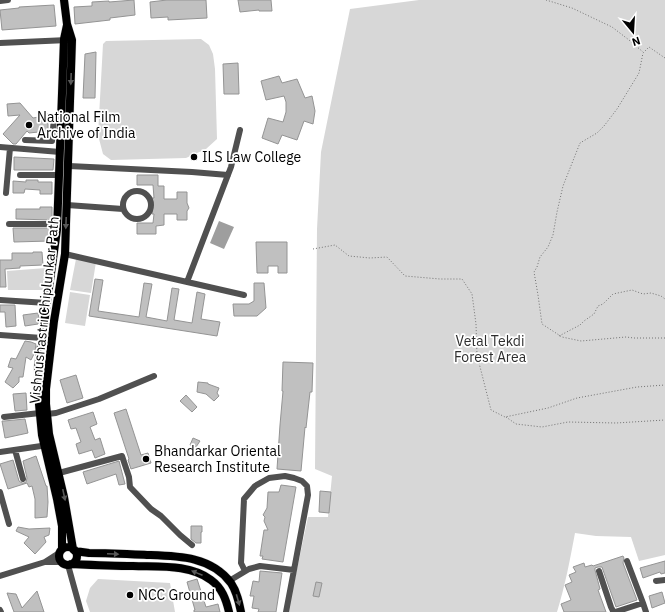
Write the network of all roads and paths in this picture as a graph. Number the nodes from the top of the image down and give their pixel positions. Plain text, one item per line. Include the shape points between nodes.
1 (8, 0) edge
2 (64, 0) edge
3 (546, 0) edge
4 (0, 1) edge
5 (68, 40) junction
6 (0, 43) edge
7 (643, 53) junction
8 (665, 58) edge
9 (43, 116) dead end
10 (58, 117) junction
11 (240, 130) dead end
12 (25, 140) dead end
13 (0, 147) edge
14 (10, 148) junction
15 (60, 152) junction
16 (69, 166) junction
17 (20, 175) dead end
18 (59, 175) junction
19 (228, 175) junction
20 (6, 193) dead end
21 (67, 205) junction
22 (123, 208) junction
23 (9, 224) dead end
24 (58, 224) junction
25 (313, 249) dead end
26 (65, 254) junction
27 (187, 282) junction
28 (244, 295) dead end
29 (665, 299) edge
30 (0, 300) edge
31 (47, 303) junction
32 (0, 335) edge
33 (559, 336) junction
34 (42, 338) junction
35 (665, 338) edge
36 (154, 376) dead end
37 (665, 385) edge
38 (44, 414) junction
39 (4, 417) dead end
40 (505, 417) junction
41 (665, 420) edge
42 (48, 445) junction
43 (14, 450) junction
44 (0, 452) edge
45 (59, 473) junction
46 (23, 479) dead end
47 (0, 492) edge
48 (9, 524) dead end
49 (192, 545) dead end
50 (74, 550) junction
51 (61, 551) junction
52 (45, 562) junction
53 (627, 562) dead end
54 (67, 564) junction
55 (294, 570) junction
56 (245, 571) junction
57 (599, 571) dead end
58 (0, 576) edge
59 (665, 580) edge
60 (229, 581) junction
61 (656, 581) dead end
62 (643, 603) junction
63 (81, 612) edge
64 (229, 612) edge
65 (241, 612) edge
66 (286, 612) edge
67 (646, 612) edge

1 - 4 street
2 - 5 main road, Vishnushastri Chiplunkar Path
3 - 7 path via 572,8 612,27
5 - 6 street
5 - 10 main road, Vishnushastri Chiplunkar Path
5 -> 16 main road, Vishnushastri Chiplunkar Path
7 - 8 path via 649,47
7 - 33 path via 639,73 617,109 597,133 580,143 563,186 553,236 534,272 542,324
9 - 10 street
10 - 12 street via 52,141
10 - 15 main road, Vishnushastri Chiplunkar Path
11 - 19 street
13 - 14 street
14 - 15 street
14 - 20 street
15 - 18 main road, Vishnushastri Chiplunkar Path
16 - 19 street
16 - 21 main road, Vishnushastri Chiplunkar Path
17 - 18 street
18 - 24 main road, Vishnushastri Chiplunkar Path
19 - 27 street
21 - 22 street
21 -> 26 main road, Vishnushastri Chiplunkar Path
22 - 22 street via 122,204 127,195 136,191 145,194 151,207 146,216 137,219 128,217
23 - 24 street
24 - 31 main road, Vishnushastri Chiplunkar Path
25 - 40 path via 335,245 349,256 387,257 405,276 462,279 472,294 477,355 488,402 491,410
26 - 27 street
26 - 38 main road, Vishnushastri Chiplunkar Path via 54,321
27 - 28 street
29 - 33 path via 656,294 643,294 632,290 613,294 580,325
30 - 31 street
31 - 34 main road, Vishnushastri Chiplunkar Path
32 - 34 street
33 - 35 path via 581,341 626,337
34 - 38 main road, Vishnushastri Chiplunkar Path via 38,367
36 - 38 street via 99,399 56,413
37 - 40 path via 577,398 548,408
38 - 39 street
38 - 42 main road, Vishnushastri Chiplunkar Path via 49,434
40 - 41 path via 516,424 542,427 568,422
42 - 43 street
42 - 45 main road, Vishnushastri Chiplunkar Path
42 - 51 main road, Vishnushastri Chiplunkar Path via 62,526
43 - 44 street
43 - 46 street
45 - 49 street via 122,456 130,487
45 -> 50 main road, Vishnushastri Chiplunkar Path
47 - 48 street
50 - 51 main road via 67,547
50 - 54 main road via 75,560
50 -> 60 main road via 194,559 217,570
51 - 52 street
51 - 54 main road via 59,558
52 - 54 street
52 - 58 street
53 - 62 street
54 - 63 street
64 -> 54 main road via 225,597 216,584 190,570
55 - 56 street via 260,566
55 - 56 street via 308,495 307,486 302,481 285,476 269,478 255,486 244,499 241,563
55 - 66 street
56 - 60 street
57 - 62 street via 613,611
59 - 61 street
60 -> 65 main road via 236,592
62 - 67 street

